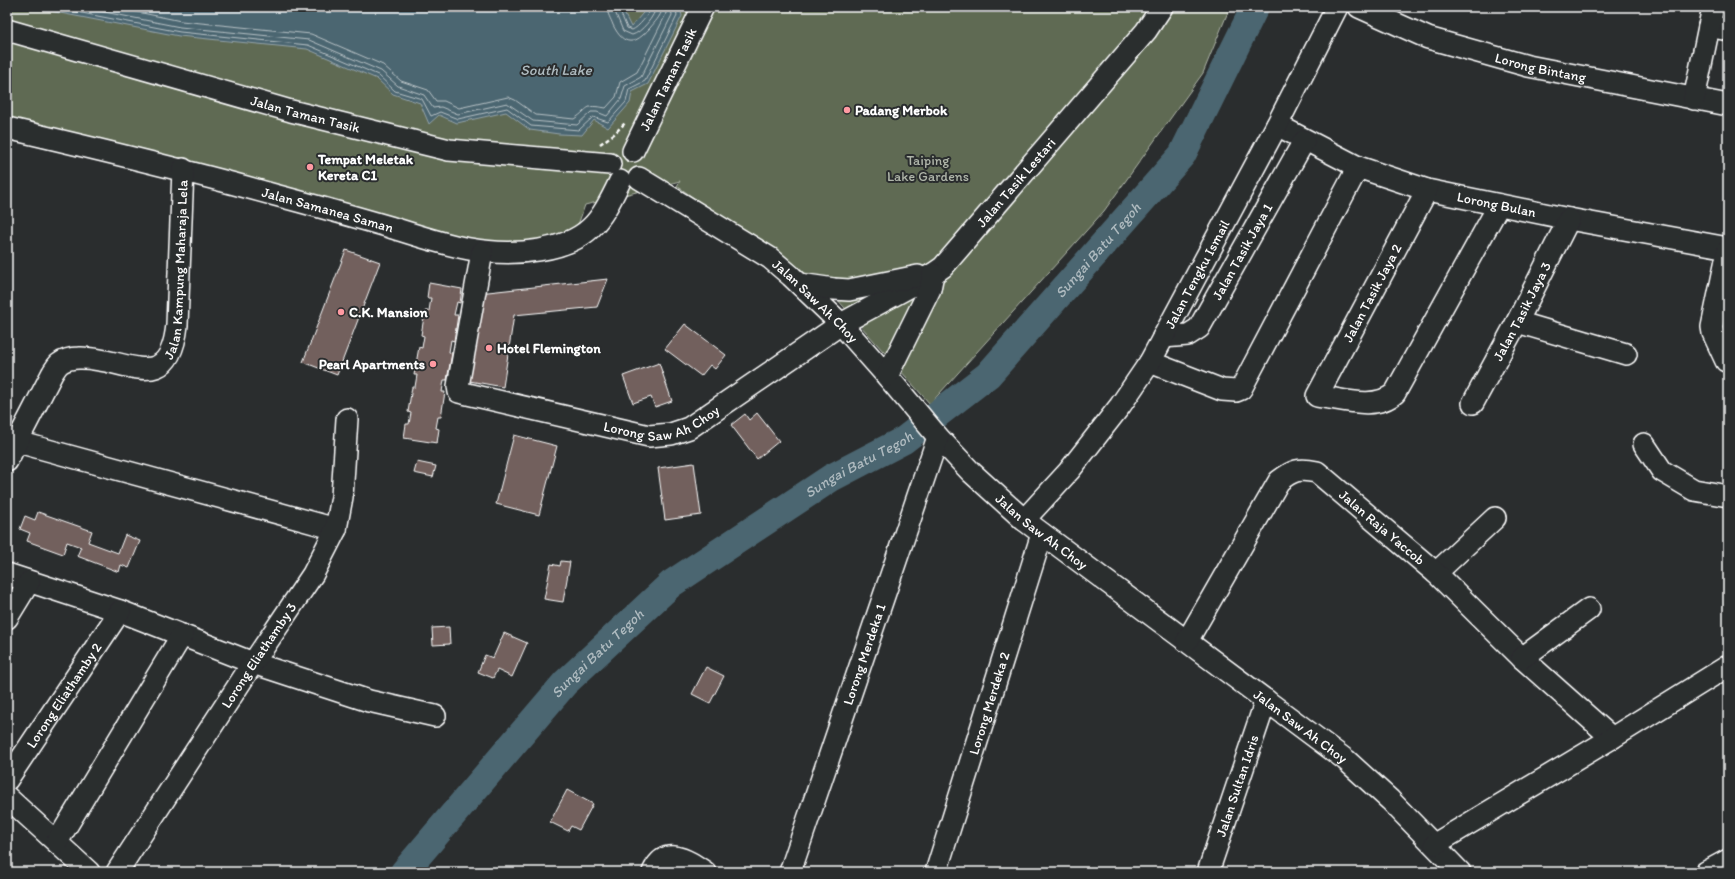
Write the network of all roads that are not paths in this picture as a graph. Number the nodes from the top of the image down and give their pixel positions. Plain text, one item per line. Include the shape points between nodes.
1 (703, 7) edge
2 (1162, 7) edge
3 (1337, 7) edge
4 (1359, 7) edge
5 (1717, 21) edge
6 (7, 30) edge
7 (1694, 99) junction
8 (1728, 105) edge
9 (1277, 125) junction
10 (7, 128) edge
11 (1304, 141) junction
12 (634, 151) joint
13 (1358, 167) junction
14 (183, 169) junction
15 (623, 174) junction
16 (1427, 190) junction
17 (1499, 205) junction
18 (1569, 219) junction
19 (1728, 249) edge
20 (482, 252) junction
21 (933, 274) junction
22 (800, 284) junction
23 (1517, 322) junction
24 (841, 324) junction
25 (1163, 337) junction
26 (1626, 354) dead end
27 (1726, 361) dead end
28 (1150, 362) junction
29 (887, 376) junction
30 (1473, 403) dead end
31 (347, 419) dead end
32 (935, 433) junction
33 (12, 440) edge
34 (1644, 444) dead end
35 (7, 460) edge
36 (1728, 496) edge
37 (1495, 518) dead end
38 (1024, 520) junction
39 (336, 529) junction
40 (1042, 534) junction
41 (1436, 573) junction
42 (7, 574) edge
43 (29, 582) junction
44 (1589, 609) dead end
45 (120, 611) junction
46 (7, 618) edge
47 (182, 635) junction
48 (1187, 641) junction
49 (1522, 658) junction
50 (253, 663) junction
51 (1728, 666) edge
52 (1266, 700) junction
53 (435, 716) dead end
54 (1612, 738) junction
55 (7, 780) edge
56 (7, 797) edge
57 (57, 842) junction
58 (1435, 844) junction
59 (1727, 864) edge
60 (89, 872) edge
61 (117, 872) edge
62 (653, 872) edge
63 (705, 872) edge
64 (790, 872) edge
65 (936, 872) edge
66 (1208, 872) edge
67 (1460, 872) edge
68 (1706, 872) edge

1 - 12 street, Jalan Taman Tasik
2 - 21 street, Jalan Tasik Lestari via 1146,31 973,234 952,258
3 - 9 street, Jalan Tengku Ismail
4 - 7 street, Lorong Bintang via 1428,38 1514,62
5 - 7 street
6 - 15 street, Jalan Taman Tasik via 291,111 449,150
7 - 8 street, Lorong Bintang
9 - 11 street, Lorong Bulan
9 - 25 street, Jalan Tengku Ismail
10 - 14 street, Jalan Samanea Saman
11 - 13 street, Lorong Bulan
11 - 25 street, Jalan Tasik Jaya 1 via 1199,328 1188,335
12 - 15 street, Jalan Samanea Saman via 641,158 643,168
13 - 16 street, Lorong Bulan
13 - 28 street via 1241,389 1222,390
14 - 20 street, Jalan Samanea Saman via 454,247
14 - 33 street, Jalan Kampung Maharaja Lela via 177,325 171,352 165,362 156,368 144,370 89,358 71,358 59,364
15 - 20 street, Jalan Samanea Saman via 605,213 591,229 568,242 540,250
15 - 22 street, Jalan Saw Ah Choy via 770,258
16 - 17 street, Lorong Bulan
16 - 17 street, Jalan Tasik Jaya 2 via 1317,396 1370,403 1388,399 1395,393
17 - 18 street, Lorong Bulan
18 - 19 street, Lorong Bulan
18 - 23 street, Jalan Tasik Jaya 3
19 - 27 street via 1712,327 1712,333
20 - 24 street, Lorong Saw Ah Choy via 459,392 649,436 671,434 704,420
21 - 22 street via 849,290
21 - 24 street, Jalan Tasik Lestari
21 - 29 street via 930,289
22 - 24 street, Jalan Saw Ah Choy
23 - 26 street
23 - 30 street, Jalan Tasik Jaya 3
24 - 29 street, Jalan Saw Ah Choy
25 - 28 street, Jalan Tengku Ismail
28 - 38 street, Jalan Tengku Ismail via 1120,406 1078,459
29 - 32 street, Jalan Saw Ah Choy
31 - 39 street, Lorong Eliathamby 3 via 342,497
32 - 38 street, Jalan Saw Ah Choy via 971,472
32 - 64 street, Lorong Merdeka 1
33 - 35 street
33 - 39 street
34 - 36 street via 1662,471 1694,490
37 - 41 street
38 - 40 street, Jalan Saw Ah Choy
39 - 50 street, Lorong Eliathamby 3 via 313,574
40 - 48 street, Jalan Saw Ah Choy
40 - 65 street, Lorong Merdeka 2
41 - 48 street, Jalan Raja Yaccob via 1317,472 1303,469 1289,473 1279,481
41 - 49 street, Jalan Raja Yaccob
42 - 43 street
43 - 45 street
43 - 46 street
44 - 49 street
45 - 47 street
45 - 55 street, Lorong Eliathamby 2
47 - 50 street
47 - 57 street
48 - 52 street, Jalan Saw Ah Choy
49 - 54 street, Jalan Raja Yaccob
50 - 53 street via 368,701
50 - 61 street, Lorong Eliathamby 3
51 - 54 street
52 - 58 street, Jalan Saw Ah Choy via 1346,760
52 - 66 street, Jalan Sultan Idris
54 - 58 street
56 - 57 street
57 - 60 street
58 - 67 street, Jalan Saw Ah Choy
59 - 68 street
62 - 63 street via 656,865 665,858 676,857

